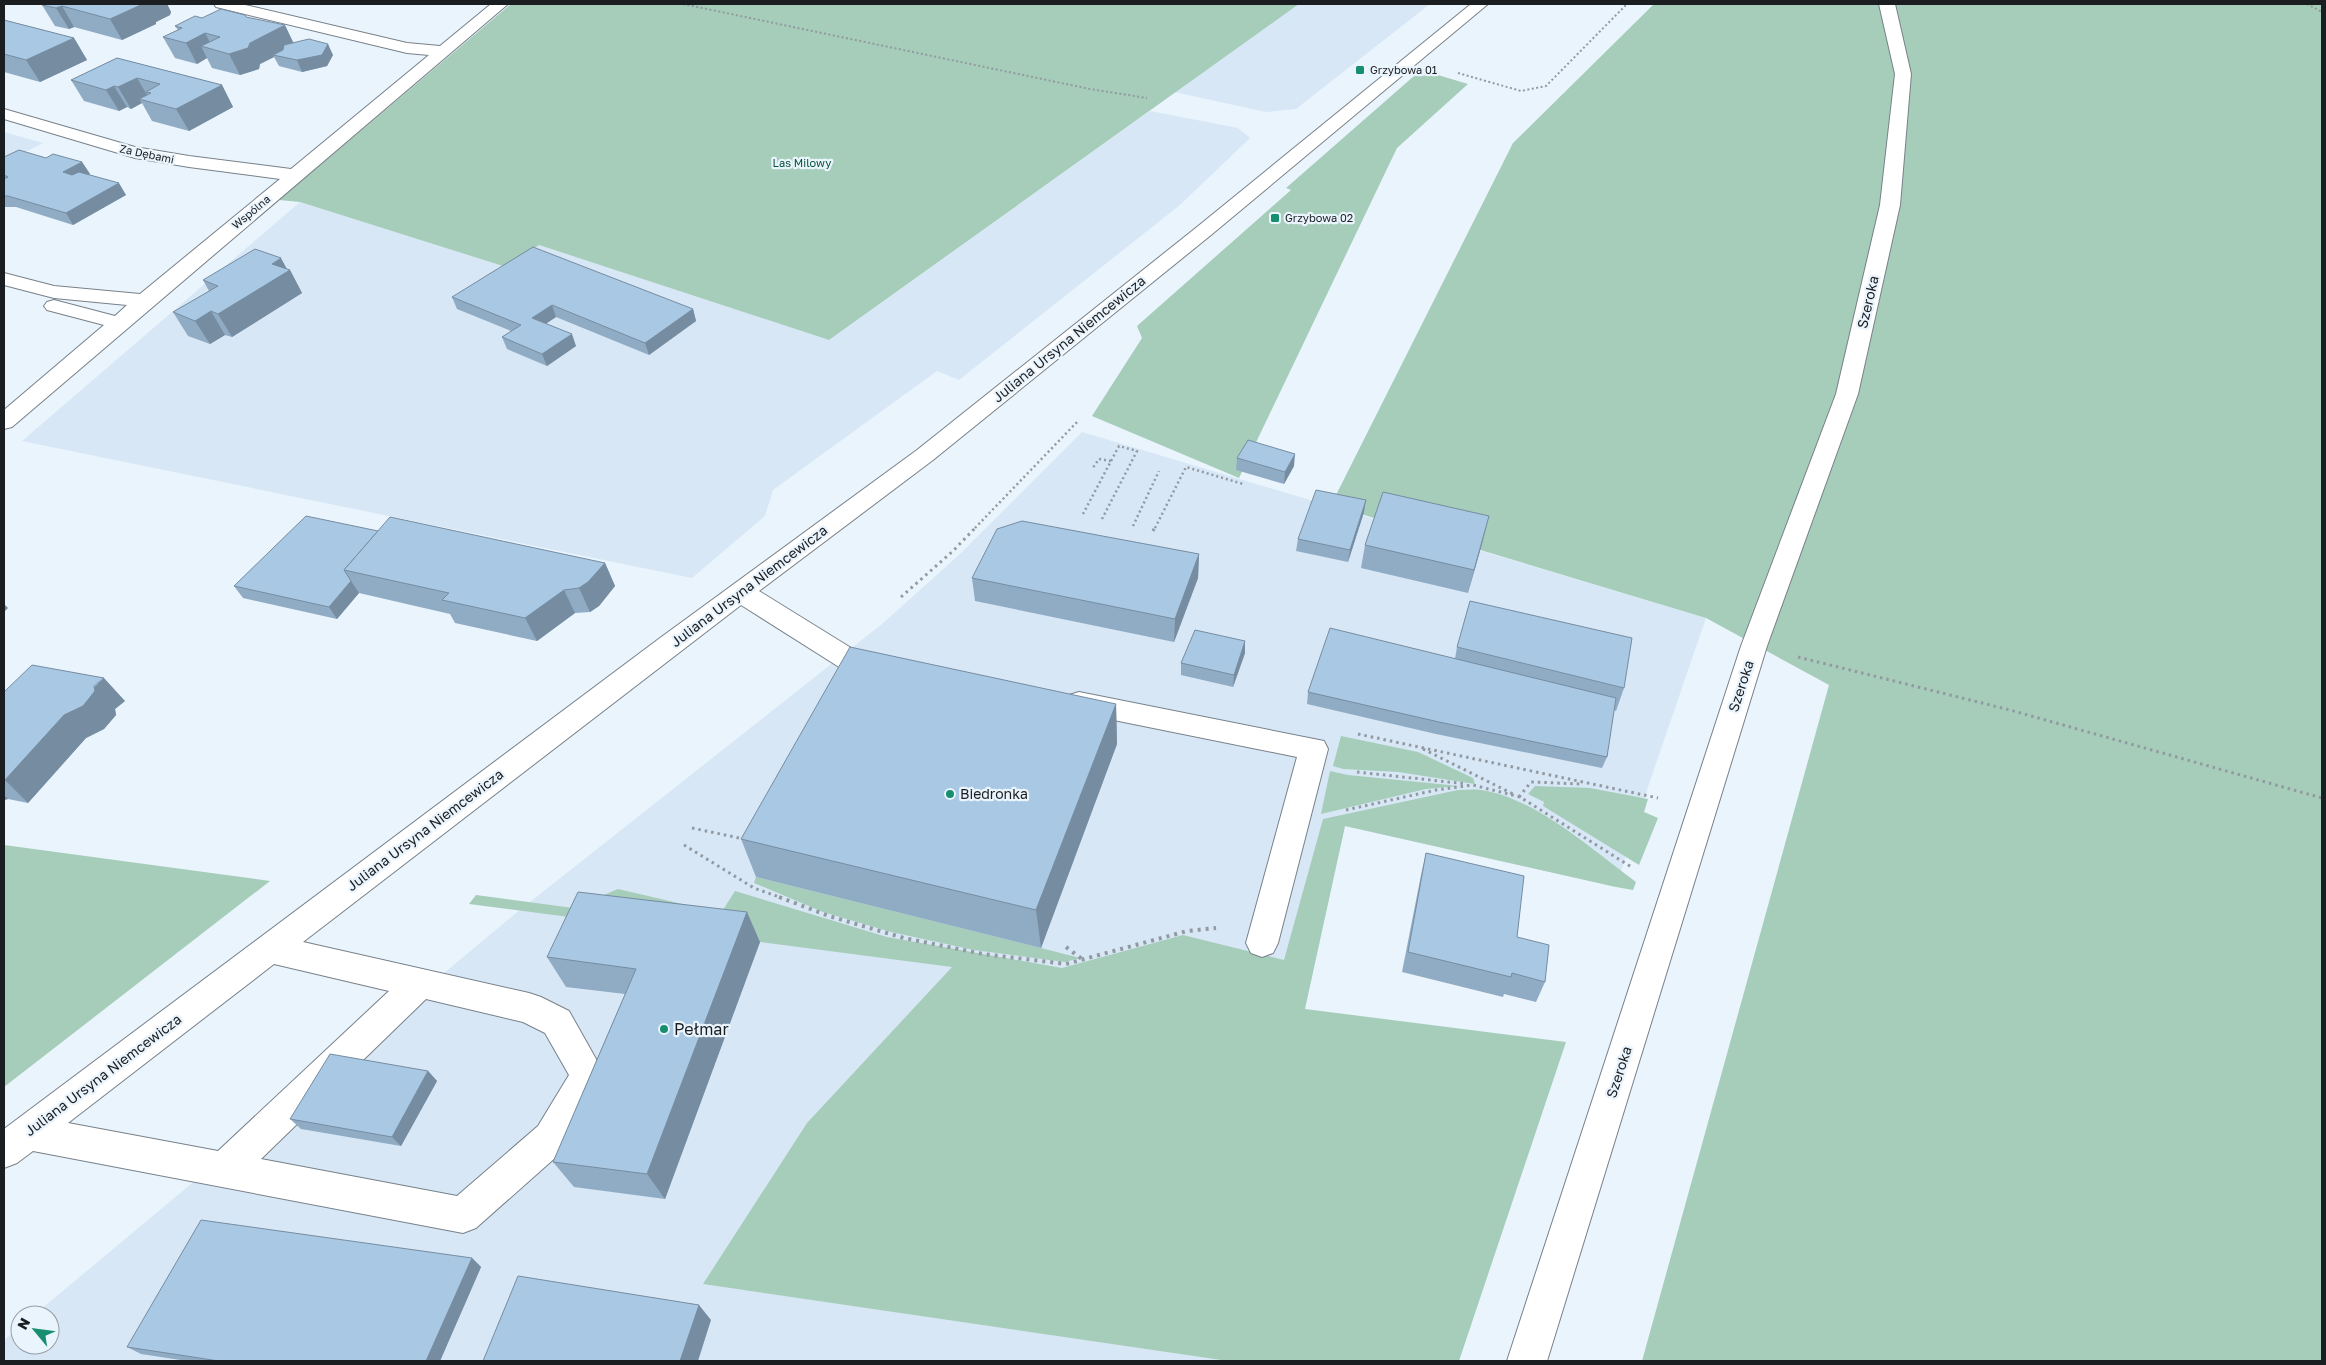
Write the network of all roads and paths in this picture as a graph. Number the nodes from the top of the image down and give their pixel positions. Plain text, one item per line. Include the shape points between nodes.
1 (222, 4) edge
2 (500, 4) edge
3 (683, 4) edge
4 (1480, 4) edge
5 (1627, 4) edge
6 (1887, 4) edge
7 (2308, 4) edge
8 (2322, 12) edge
9 (443, 51) junction
10 (1412, 60) junction
11 (1147, 98) dead end
12 (4, 114) edge
13 (294, 175) junction
14 (4, 280) edge
15 (4, 294) edge
16 (145, 301) junction
17 (120, 323) junction
18 (1079, 420) dead end
19 (4, 422) edge
20 (1111, 461) junction
21 (1092, 469) dead end
22 (1159, 471) dead end
23 (1243, 484) dead end
24 (1083, 514) dead end
25 (1102, 519) dead end
26 (1133, 526) dead end
27 (1153, 531) dead end
28 (741, 592) junction
29 (901, 597) dead end
30 (1754, 646) junction
31 (907, 671) edge
32 (1054, 699) edge
33 (1418, 747) junction
34 (1312, 754) junction
35 (1590, 784) junction
36 (1473, 785) junction
37 (1520, 797) junction
38 (2322, 798) edge
39 (1702, 808) junction
40 (1294, 822) junction
41 (692, 828) dead end
42 (747, 839) edge
43 (684, 845) dead end
44 (1675, 894) junction
45 (1265, 933) joint
46 (1066, 947) dead end
47 (269, 949) junction
48 (1083, 960) junction
49 (420, 983) junction
50 (16, 1142) edge
51 (224, 1170) junction
52 (1527, 1361) edge

1 - 9 street via 407,48
2 - 9 street, Wspólna
3 - 11 path
4 - 10 street, Juliana Ursyna Niemcewicza
5 - 10 path via 1546,86 1521,91
6 - 30 street, Szeroka via 1903,74 1890,205 1848,394
7 - 8 path
9 - 13 street, Wspólna
10 - 28 street, Juliana Ursyna Niemcewicza via 1204,232 925,455
12 - 13 street, Za Dębami via 153,156
13 - 16 street, Wspólna
14 - 16 street via 54,292
15 - 17 street
16 - 17 street, Wspólna
17 - 19 street, Wspólna
18 - 29 path via 953,551
20 - 21 path via 1099,459
20 - 24 path
20 - 25 path via 1119,446 1137,451
22 - 26 path
23 - 27 path via 1186,467
28 - 31 street via 849,660
28 - 47 street, Juliana Ursyna Niemcewicza
30 - 38 path via 2010,710
30 - 39 street, Szeroka
32 - 34 street
33 - 34 path via 1320,726
33 - 35 path
33 - 37 path
34 - 36 path via 1348,774
34 - 40 street
35 - 37 path via 1531,782
35 - 39 path
36 - 37 path
36 - 40 path via 1436,790
37 - 44 path
39 - 44 street, Szeroka
40 - 45 street
41 - 42 path
43 - 48 path via 754,888 829,916 904,938 983,954 1066,964
44 - 52 street, Szeroka
45 - 48 path via 1187,931
46 - 48 path
47 - 49 street
47 - 50 street, Juliana Ursyna Niemcewicza
49 - 51 street
49 - 51 street via 529,1008 557,1022 588,1075 551,1138 463,1215
50 - 51 street

